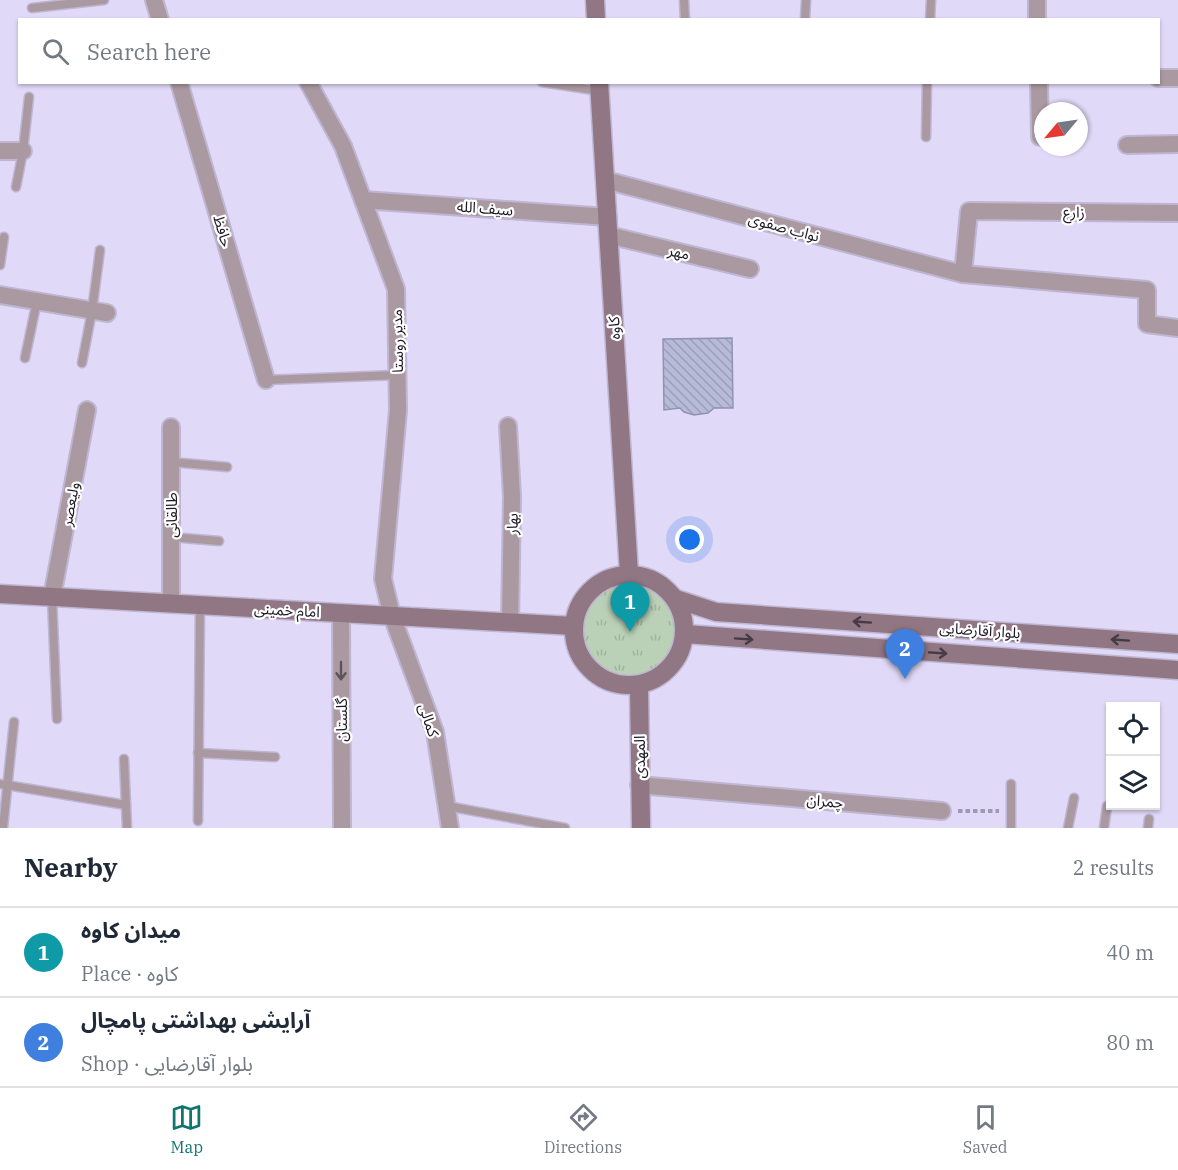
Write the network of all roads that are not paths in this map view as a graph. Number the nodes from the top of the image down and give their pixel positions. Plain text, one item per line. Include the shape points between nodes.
1 (105, 0) edge
2 (154, 0) edge
3 (594, 0) edge
4 (684, 0) edge
5 (806, 0) edge
6 (931, 0) edge
7 (1037, 0) edge
8 (32, 8) dead end
9 (159, 18) edge
10 (596, 18) edge
11 (685, 18) edge
12 (805, 18) edge
13 (930, 18) edge
14 (1037, 18) edge
15 (1160, 78) edge
16 (1178, 78) edge
17 (180, 84) edge
18 (309, 84) edge
19 (565, 84) edge
20 (927, 84) edge
21 (1039, 84) edge
22 (600, 87) edge
23 (29, 96) dead end
24 (1039, 102) edge
25 (926, 137) dead end
26 (1178, 144) edge
27 (1127, 145) dead end
28 (0, 151) edge
29 (23, 151) junction
30 (605, 180) junction
31 (16, 187) dead end
32 (363, 200) junction
33 (1178, 213) edge
34 (608, 217) junction
35 (608, 236) junction
36 (4, 237) dead end
37 (100, 250) dead end
38 (0, 265) edge
39 (750, 269) dead end
40 (963, 273) junction
41 (0, 295) edge
42 (37, 300) junction
43 (99, 312) junction
44 (1178, 328) edge
45 (25, 357) dead end
46 (81, 363) dead end
47 (398, 375) junction
48 (266, 380) joint
49 (87, 410) dead end
50 (508, 426) dead end
51 (171, 427) dead end
52 (171, 462) junction
53 (227, 467) dead end
54 (171, 537) junction
55 (219, 541) dead end
56 (629, 574) junction
57 (0, 594) edge
58 (52, 597) junction
59 (676, 599) junction
60 (171, 604) junction
61 (200, 605) junction
62 (341, 613) junction
63 (392, 616) junction
64 (510, 623) junction
65 (574, 626) junction
66 (685, 634) junction
67 (1178, 644) edge
68 (1178, 670) edge
69 (639, 685) junction
70 (57, 719) dead end
71 (14, 722) dead end
72 (198, 753) junction
73 (275, 757) dead end
74 (124, 759) dead end
75 (1011, 784) dead end
76 (3, 785) edge
77 (639, 785) junction
78 (1074, 798) dead end
79 (126, 805) junction
80 (447, 806) junction
81 (1106, 810) edge
82 (942, 811) road end
83 (198, 821) dead end
84 (3, 828) edge
85 (127, 828) edge
86 (342, 828) edge
87 (450, 828) edge
88 (565, 828) edge
89 (641, 828) edge
90 (1011, 828) edge
91 (1068, 828) edge
92 (1104, 828) edge

1 - 8 lane
2 - 9 street
3 - 10 street
4 - 11 lane
5 - 12 lane
6 - 13 lane
7 - 14 street
15 - 16 street
17 - 48 street, حافظ
18 - 32 street, مدیر روستا via 343,146
19 - 22 lane
20 - 25 lane
21 - 24 street
22 - 30 street, کاوه
23 - 29 lane
26 - 27 street
28 - 29 street
29 - 31 lane
30 - 34 street, کاوه
30 - 40 street, نواب صفوی
32 - 34 street, سیف الله
32 - 47 street, مدیر روستا via 396,289
33 - 40 street, زارع via 969,211
34 - 35 street, کاوه
35 - 39 street, مهر
35 - 56 street, کاوه
36 - 38 lane
37 - 43 lane
40 - 44 street, نواب صفوی via 1147,290 1147,324
41 - 42 street
42 - 43 street
42 - 45 lane
43 - 46 lane
47 - 48 lane
47 - 63 street, مدیر روستا via 384,579
49 - 58 street, ولیعصر
50 - 64 street, بهار via 512,496
51 - 52 street, طالقانی
52 - 53 lane
52 - 54 street, طالقانی
54 - 55 lane
54 - 60 street, طالقانی
56 - 59 street via 647,577
56 - 65 street via 602,581 591,590 582,600
57 - 58 street, امام خمینی
58 - 60 street, امام خمینی
58 - 70 lane
59 - 66 street
67 -> 59 street, بلوار آقارضایی via 716,612
60 - 61 street, امام خمینی
61 - 62 street, امام خمینی
61 - 72 lane
62 - 63 street, امام خمینی
62 -> 86 street, گلستان
63 - 64 street, امام خمینی
63 - 80 street, کمالی via 435,732
64 - 65 street, امام خمینی
65 - 69 street via 575,643 592,672 623,686
66 -> 68 street, بلوار آقارضایی
66 - 69 street via 681,652 671,668
69 - 77 street, المهدی
71 - 76 lane
72 - 73 lane
72 - 83 lane
74 - 79 lane
75 - 90 lane
76 - 79 lane
76 - 84 lane
77 - 82 street, چمران
77 - 89 street, المهدی
78 - 91 lane
79 - 85 lane
80 - 87 street, کمالی
80 - 88 lane
81 - 92 lane

